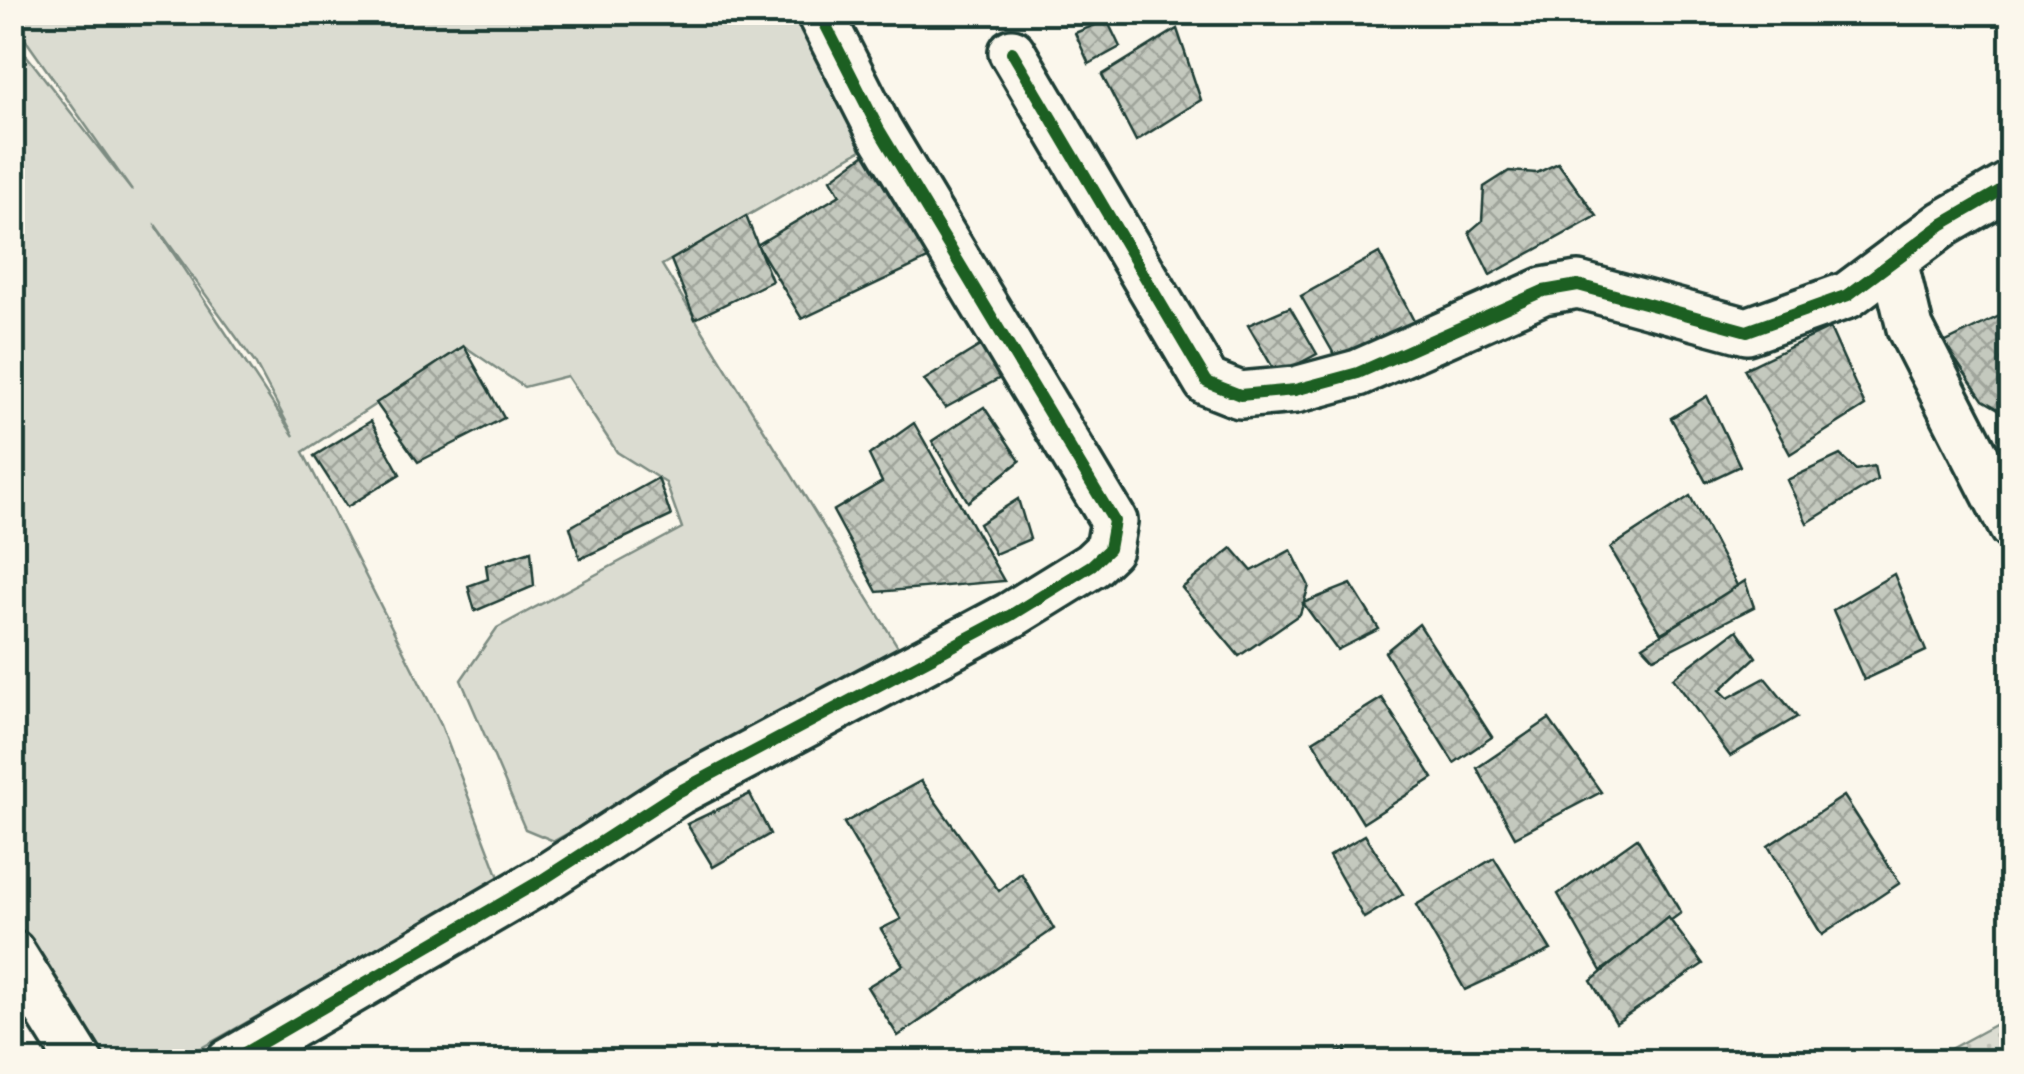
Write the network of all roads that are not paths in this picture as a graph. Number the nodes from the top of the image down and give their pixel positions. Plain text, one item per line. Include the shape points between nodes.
1 (819, 12) edge
2 (1012, 52) dead end
3 (2012, 184) edge
4 (1894, 261) junction
5 (2012, 527) edge
6 (12, 954) edge
7 (80, 1062) edge
8 (229, 1062) edge

1 - 8 street via 878,128 1114,522 1109,549 1011,615 678,792 542,880
2 - 4 street via 1207,382 1240,395 1358,374 1543,291 1578,285 1747,332 1848,296
3 - 4 street
4 - 5 street via 1910,328
6 - 7 street

